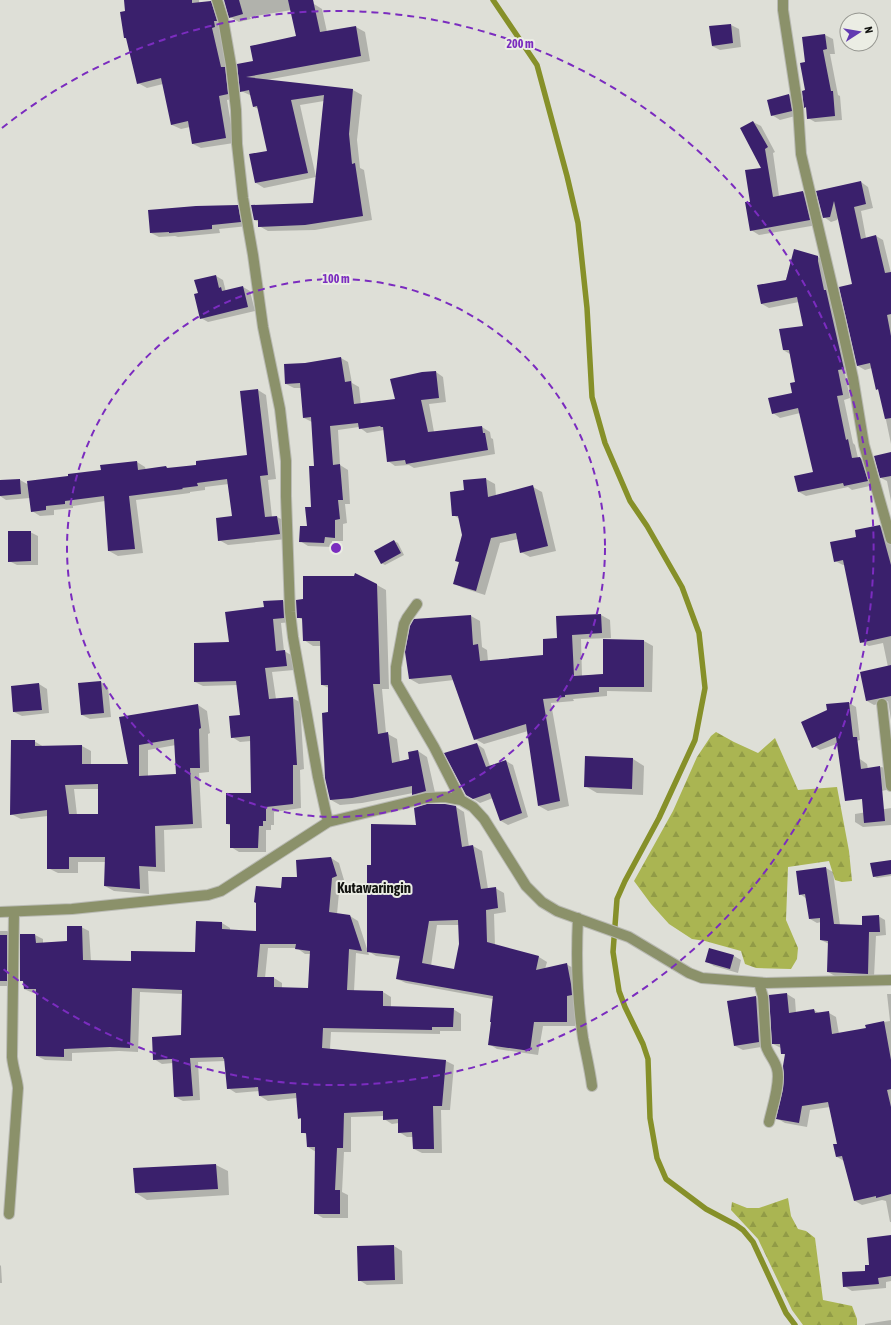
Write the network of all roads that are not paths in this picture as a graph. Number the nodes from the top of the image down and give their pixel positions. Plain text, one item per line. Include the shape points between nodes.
1 (217, 0) edge
2 (783, 0) edge
3 (891, 539) edge
4 (417, 604) dead end
5 (882, 704) dead end
6 (891, 786) edge
7 (461, 800) junction
8 (328, 822) junction
9 (0, 912) edge
10 (14, 912) junction
11 (581, 920) junction
12 (891, 980) edge
13 (759, 983) junction
14 (592, 1086) dead end
15 (769, 1122) dead end
16 (9, 1214) dead end

1 - 8 street via 232,65 243,198 263,327 280,409 286,461 290,612 293,637
2 - 3 street via 798,108 801,154 853,378 864,444
4 - 7 street via 404,624 396,667 396,682
5 - 6 street
7 - 8 street via 446,797 426,798
7 - 11 street via 473,807 484,819 526,886 542,902
8 - 10 street via 221,891 208,895 72,909
9 - 10 street
10 - 16 street via 12,1066 18,1088
11 - 13 street via 629,937 689,973 702,978
11 - 14 street via 576,947 577,984
12 - 13 street
13 - 15 street via 763,997 766,1046 778,1070

